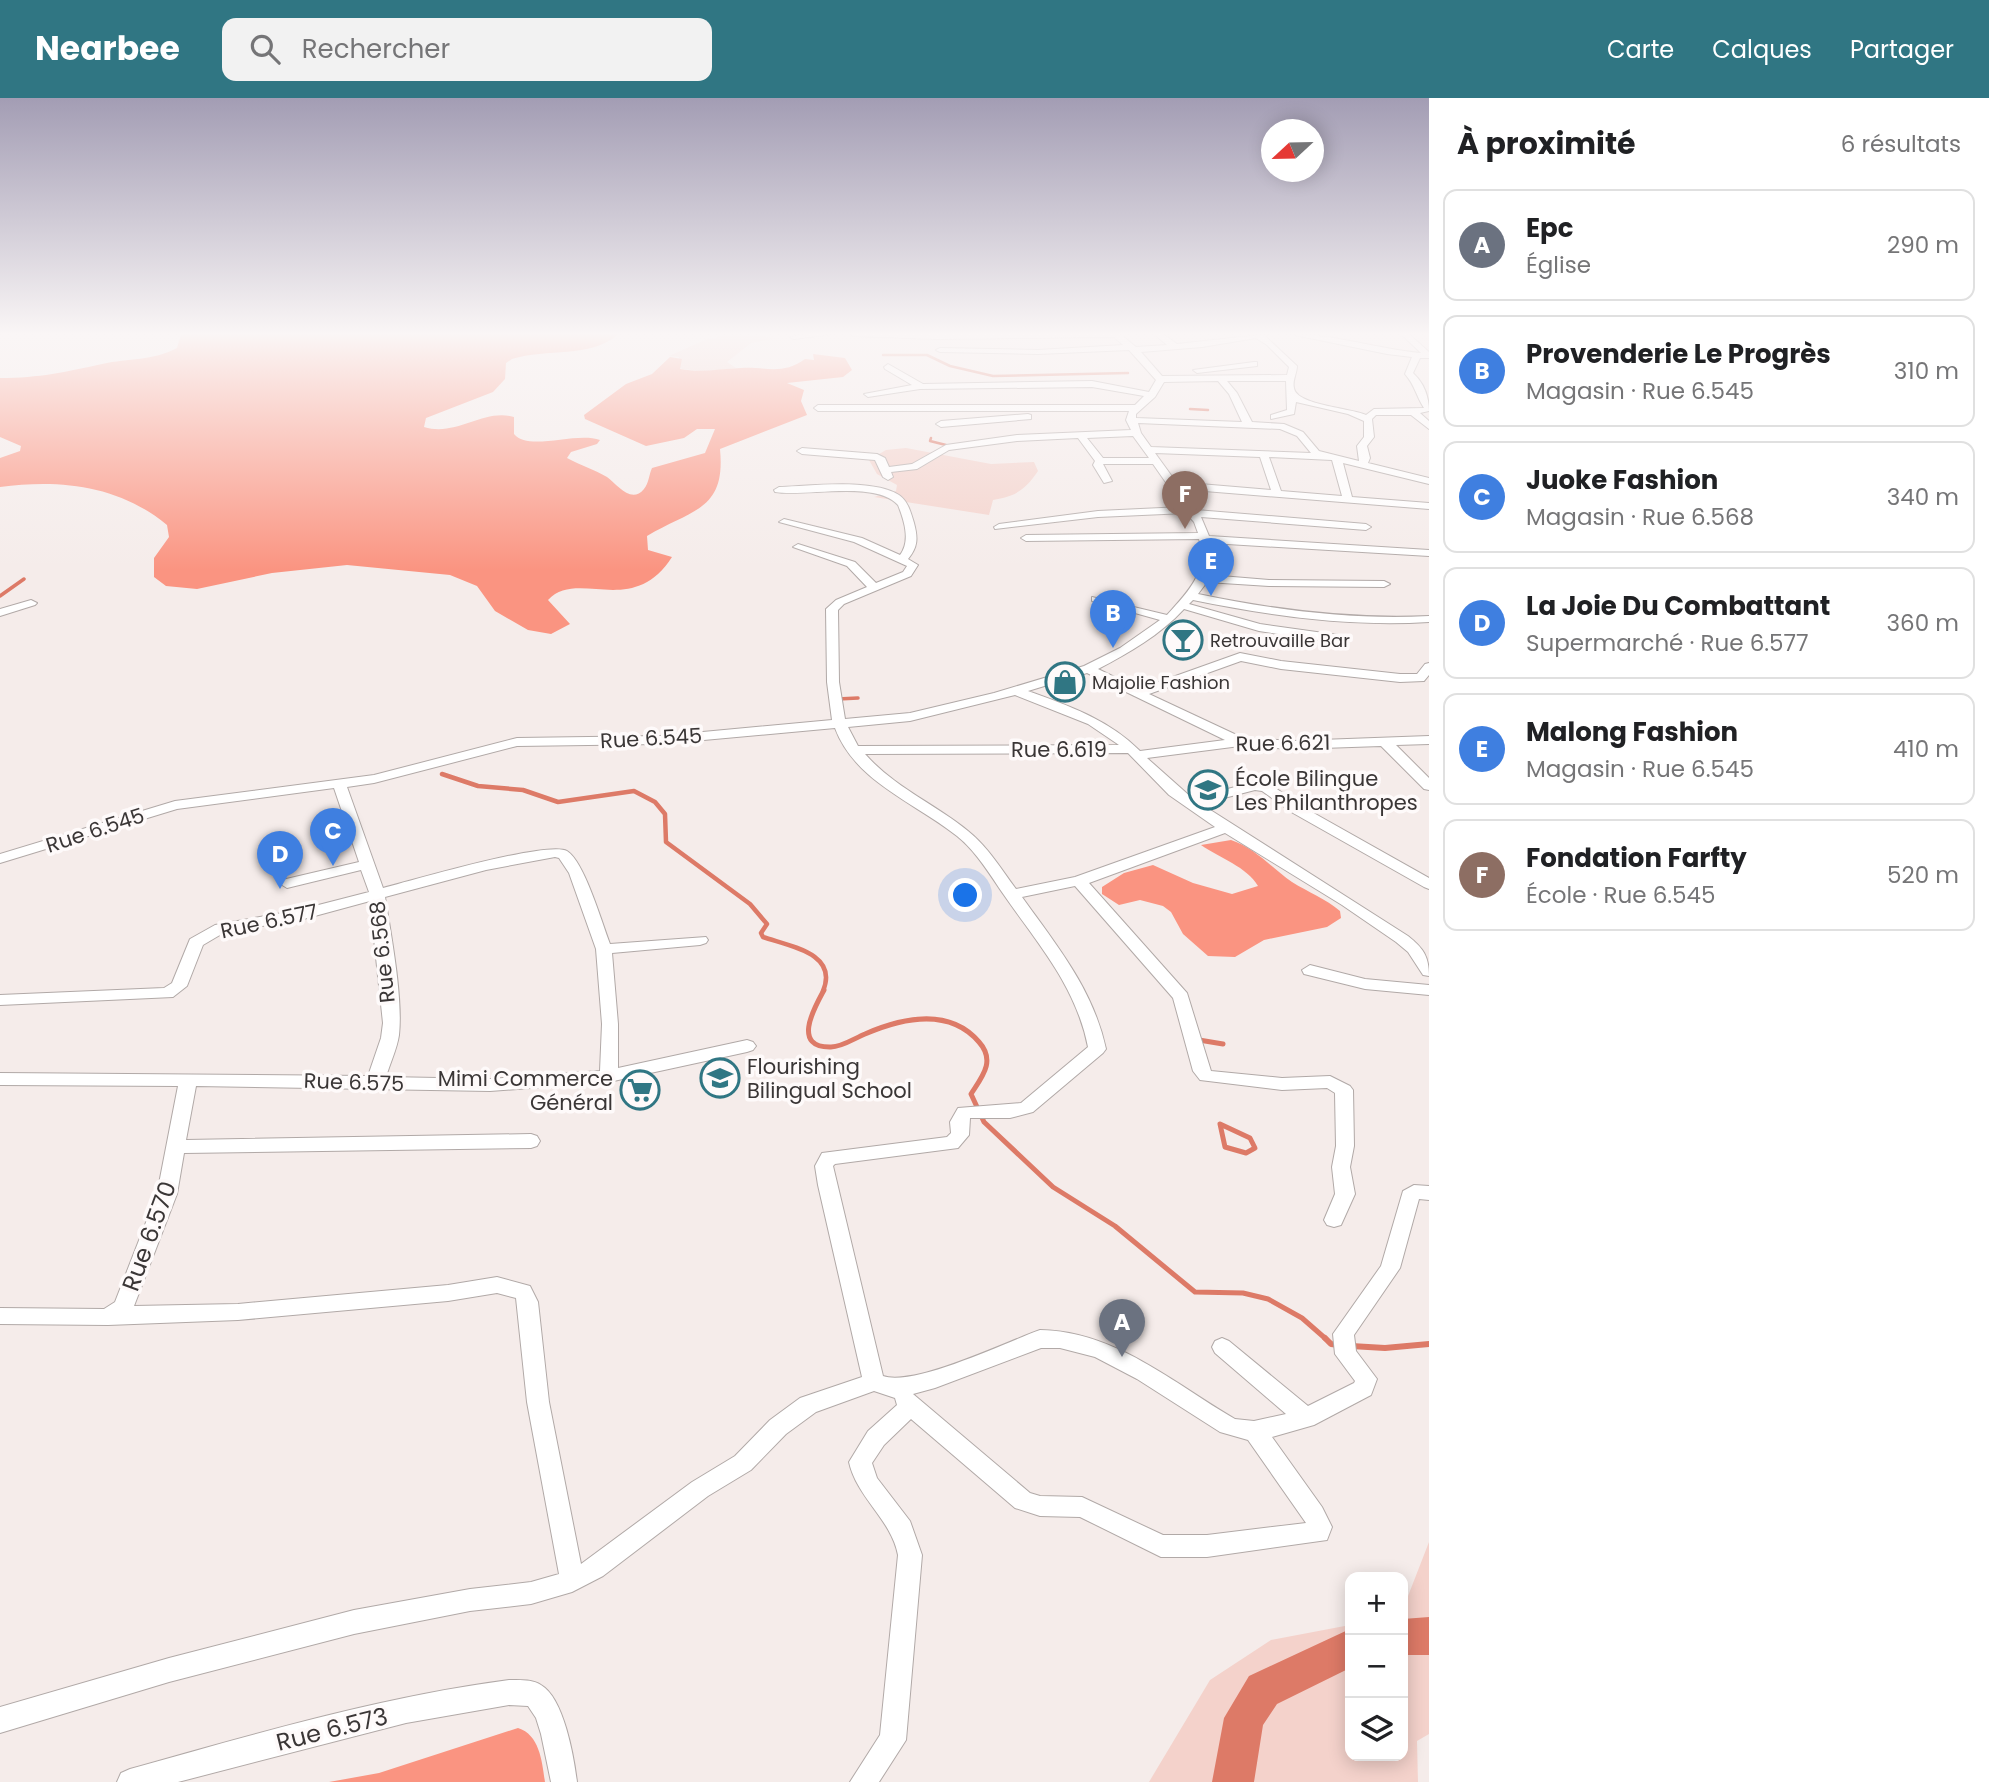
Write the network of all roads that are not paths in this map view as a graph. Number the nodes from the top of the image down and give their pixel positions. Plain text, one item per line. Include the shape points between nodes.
1 (1413, 412) edge
2 (1059, 413) edge
3 (1242, 413) edge
4 (1289, 413) edge
5 (1354, 413) edge
6 (1373, 413) edge
7 (1133, 414) junction
8 (1274, 417) dead end
9 (1367, 418) junction
10 (941, 424) dead end
11 (1248, 424) junction
12 (1429, 426) edge
13 (1136, 433) junction
14 (1080, 435) junction
15 (1149, 450) junction
16 (802, 451) dead end
17 (1264, 456) junction
18 (1332, 458) junction
19 (1100, 461) junction
20 (1156, 461) junction
21 (1362, 466) junction
22 (885, 470) junction
23 (1107, 481) dead end
24 (1173, 485) junction
25 (779, 490) dead end
26 (1421, 490) edge
27 (1278, 494) junction
28 (894, 495) junction
29 (1348, 499) junction
30 (1429, 506) edge
31 (1190, 512) junction
32 (784, 522) dead end
33 (999, 527) dead end
34 (1366, 527) dead end
35 (1204, 537) junction
36 (1026, 538) dead end
37 (798, 547) dead end
38 (1429, 553) edge
39 (902, 559) junction
40 (1203, 578) junction
41 (1384, 584) dead end
42 (874, 587) junction
43 (1096, 599) dead end
44 (1186, 601) junction
45 (31, 603) dead end
46 (0, 613) edge
47 (1169, 619) junction
48 (1429, 619) edge
49 (1338, 639) dead end
50 (1429, 667) edge
51 (1088, 669) junction
52 (1017, 691) junction
53 (1136, 694) junction
54 (838, 723) junction
55 (1429, 740) edge
56 (1384, 741) junction
57 (1240, 742) junction
58 (854, 750) junction
59 (1134, 752) junction
60 (339, 784) junction
61 (1429, 786) edge
62 (1190, 803) junction
63 (1225, 828) junction
64 (0, 859) edge
65 (366, 865) junction
66 (1079, 881) junction
67 (287, 883) dead end
68 (1429, 884) edge
69 (377, 894) junction
70 (1011, 895) junction
71 (700, 940) dead end
72 (604, 950) junction
73 (1310, 970) dead end
74 (1429, 971) edge
75 (1429, 990) edge
76 (0, 1000) edge
77 (747, 1046) dead end
78 (609, 1076) junction
79 (0, 1079) edge
80 (188, 1081) junction
81 (375, 1082) junction
82 (531, 1142) dead end
83 (177, 1147) junction
84 (1429, 1193) edge
85 (1334, 1220) dead end
86 (114, 1315) junction
87 (0, 1316) edge
88 (1222, 1347) dead end
89 (884, 1386) junction
90 (911, 1406) junction
91 (1306, 1418) junction
92 (1254, 1430) junction
93 (572, 1581) junction
94 (0, 1720) edge
95 (130, 1782) edge
96 (564, 1782) edge
97 (863, 1782) edge

1 - 12 street
2 - 7 street
3 - 11 street
4 - 8 street
5 - 9 street
6 - 9 street
7 - 10 street
7 - 11 street
7 - 13 street, Rue 6.545
9 - 21 street via 1369,433 1362,446
11 - 18 street via 1288,428 1300,434 1316,453
13 - 14 street
13 - 15 street, Rue 6.545
14 - 19 street
14 - 22 street via 946,448 914,467
15 - 17 street
15 - 20 street, Rue 6.545
16 - 22 street via 875,457 882,460
17 - 18 street
17 - 27 street
18 - 21 street
18 - 29 street
19 - 20 street
19 - 23 street
20 - 24 street, Rue 6.545
21 - 26 street
22 - 28 street
24 - 27 street
24 - 31 street, Rue 6.545
25 - 28 street
26 - 29 street
26 - 30 street
27 - 29 street
28 - 39 street via 902,503 913,540
31 - 33 street via 1098,514
31 - 34 street
31 - 35 street, Rue 6.545
32 - 39 street via 858,540
35 - 36 street
35 - 38 street
35 - 40 street, Rue 6.545 via 1207,563
37 - 42 street via 851,564
39 - 42 street via 914,565 912,571
40 - 41 street
40 - 44 street, Rue 6.545
42 - 54 street via 832,609 831,695
43 - 47 street
44 - 47 street, Rue 6.545
44 - 48 street via 1306,614
44 - 49 street via 1258,627
45 - 46 street
47 - 51 street, Rue 6.545 via 1124,651
50 - 53 street via 1420,678 1400,678 1240,657
51 - 52 street, Rue 6.545
51 - 53 street
52 - 54 street, Rue 6.545 via 911,717
52 - 59 street via 1094,723
53 - 57 street
54 - 58 street
54 - 60 street, Rue 6.545 via 660,740 525,741
55 - 56 street, Rue 6.621
56 - 57 street, Rue 6.621
56 - 61 street
57 - 59 street, Rue 6.621
58 - 59 street, Rue 6.619
58 - 70 street via 875,774 972,841
59 - 62 street, Rue 6.619 via 1159,780
60 - 64 street, Rue 6.545 via 175,805
60 - 65 street, Rue 6.568
62 - 63 street, Rue 6.619
62 - 68 street via 1262,786
63 - 66 street
63 - 74 street, Rue 6.619 via 1377,920 1414,949
65 - 67 street
65 - 69 street, Rue 6.568
66 - 70 street
66 - 85 street via 1181,997 1206,1076 1282,1084 1330,1082 1344,1090 1341,1167 1345,1194
69 - 72 street, Rue 6.577 via 556,852 564,855 576,873
69 - 76 street, Rue 6.577 via 300,915 221,928 196,942 179,986 167,993
69 - 81 street, Rue 6.568 via 391,1023
70 - 89 street via 1070,975 1092,1024 1097,1049 1027,1108 964,1112 960,1135 952,1143 829,1157 824,1166 827,1185
71 - 72 street
72 - 78 street
73 - 75 street via 1365,984
77 - 78 street, Rue 6.575
78 - 81 street, Rue 6.575 via 489,1085
79 - 80 street, Rue 6.575
80 - 81 street, Rue 6.575
80 - 83 street, Rue 6.570
82 - 83 street via 282,1142
83 - 86 street, Rue 6.570 via 167,1194 123,1307
84 - 91 street via 1410,1196 1390,1268 1344,1344 1366,1379 1363,1389
86 - 87 street, Rue 6.570
86 - 93 street via 238,1312 496,1285 523,1292 528,1302 538,1402
88 - 91 street
89 - 90 street
89 - 92 street via 927,1382 1040,1339 1054,1338 1089,1346 1157,1380 1231,1427
89 - 93 street via 808,1405 778,1427 743,1463 699,1489
90 - 92 street via 1023,1501 1082,1507 1161,1546 1207,1546 1319,1532 1314,1514
90 - 97 street via 876,1438 860,1462 867,1480 904,1530 910,1555 892,1740
91 - 92 street
93 - 94 street via 531,1593 354,1622
95 - 96 street, Rue 6.573 via 406,1710 513,1689 536,1695 556,1742

